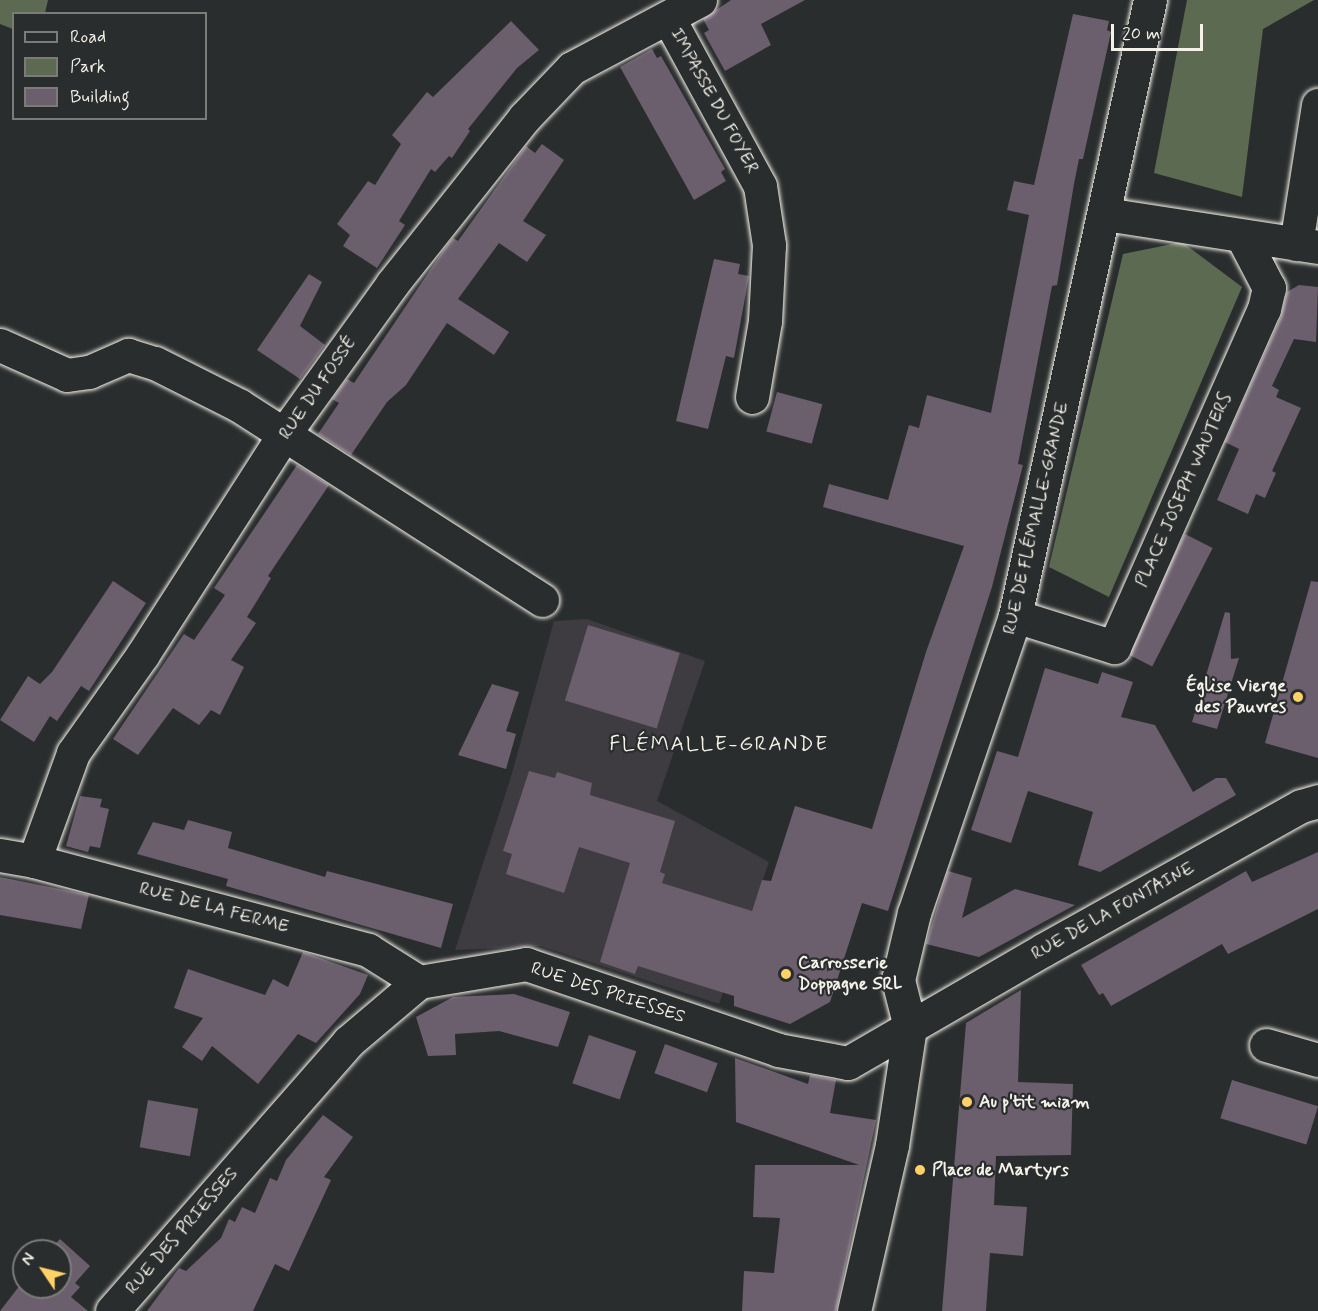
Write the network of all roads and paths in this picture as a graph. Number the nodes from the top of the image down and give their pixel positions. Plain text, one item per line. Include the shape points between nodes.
1 (700, 0) edge
2 (1150, 0) edge
3 (669, 19) junction
4 (1318, 105) edge
5 (1106, 214) junction
6 (1242, 238) junction
7 (1307, 245) edge
8 (0, 345) edge
9 (752, 397) dead end
10 (284, 434) junction
11 (542, 600) dead end
12 (1015, 616) junction
13 (1318, 801) edge
14 (0, 855) edge
15 (34, 861) junction
16 (419, 982) junction
17 (910, 1027) junction
18 (1266, 1045) dead end
19 (1318, 1060) edge
20 (112, 1311) edge
21 (854, 1311) edge

1 - 3 street, RUE DU FOSSÉ
2 - 5 street, RUE DE FLÉMALLE-GRANDE
3 - 9 street, IMPASSE DU FOYER via 760,186 769,245 765,321
3 - 10 street, RUE DU FOSSÉ via 572,68 537,105 392,284
4 - 7 street
5 - 6 street
5 - 12 street, RUE DE FLÉMALLE-GRANDE
6 - 7 street
6 - 12 street, PLACE JOSEPH WAUTERS via 1269,288 1264,309 1114,647
8 - 10 street via 67,375 89,372 128,355 141,357 240,406
10 - 11 street
10 - 15 street, RUE DU FOSSÉ via 143,654 73,753
12 - 17 street, RUE DE FLÉMALLE-GRANDE via 914,913 898,980
13 - 17 street, RUE DE LA FONTAINE via 1300,806
14 - 15 street, RUE DE LA FERME
15 - 16 street, RUE DE LA FERME via 368,950
16 - 17 street, RUE DES PRIESSES via 526,964 778,1050 848,1063
16 - 20 street, RUE DES PRIESSES via 348,1042
17 - 21 street via 892,1144
18 - 19 street

